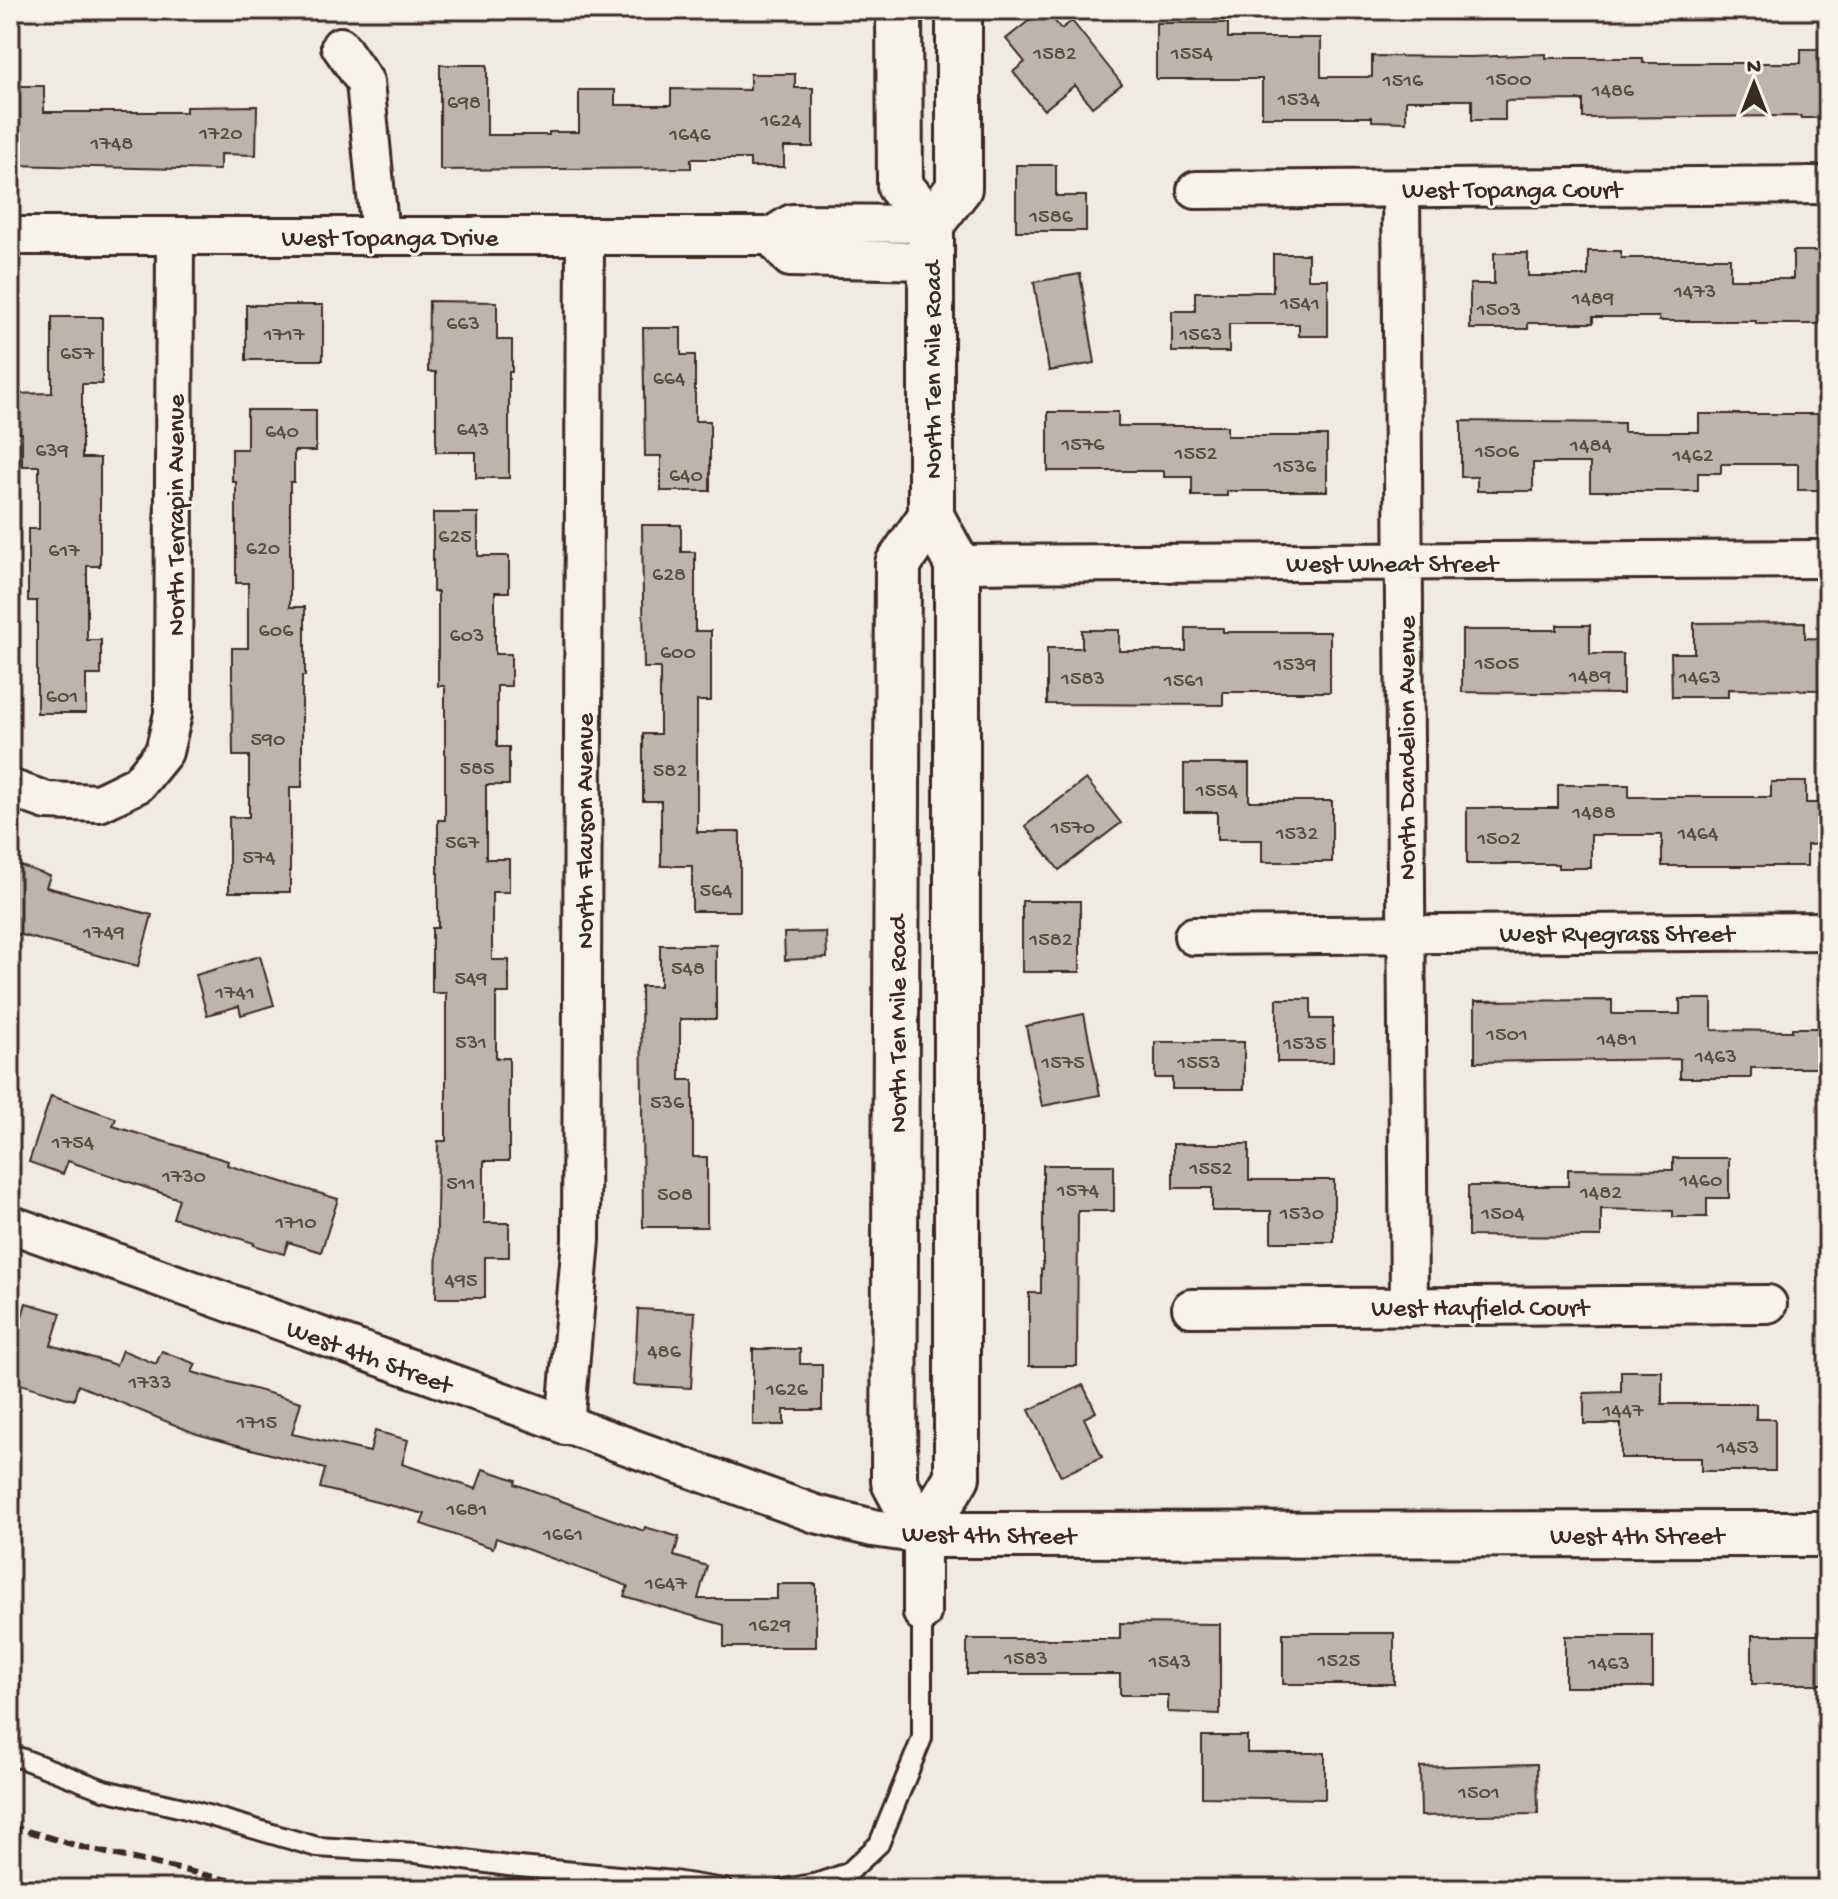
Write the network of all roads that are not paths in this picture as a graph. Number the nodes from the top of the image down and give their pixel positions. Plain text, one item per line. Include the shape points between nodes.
1 (899, 10) edge
2 (959, 10) edge
3 (340, 46) dead end
4 (1828, 185) edge
5 (1401, 189) junction
6 (1196, 190) dead end
7 (10, 236) edge
8 (175, 236) junction
9 (380, 236) junction
10 (585, 236) junction
11 (931, 243) junction
12 (931, 516) junction
13 (1828, 559) edge
14 (1404, 562) junction
15 (957, 564) junction
16 (10, 788) edge
17 (1828, 931) edge
18 (1407, 934) junction
19 (1193, 936) dead end
20 (10, 1224) edge
21 (1768, 1304) dead end
22 (1409, 1307) junction
23 (1191, 1308) dead end
24 (565, 1426) junction
25 (1828, 1534) edge
26 (922, 1535) junction
27 (922, 1613) joint
28 (10, 1754) edge
29 (724, 1889) edge
30 (785, 1889) edge

1 - 11 main road, North Ten Mile Road via 900,186
2 - 11 main road, North Ten Mile Road via 959,188
3 - 9 street via 365,82
4 - 5 street, West Topanga Court
5 - 6 street, West Topanga Court
5 - 14 street, North Dandelion Avenue
7 - 8 street, West Topanga Drive
8 - 9 street, West Topanga Drive
8 - 16 street, North Terrapin Avenue via 173,714 164,752 138,784 99,803 47,801
9 - 10 street, West Topanga Drive
10 - 11 street, West Topanga Drive via 771,236 792,223
10 - 24 street, North Flauson Avenue via 581,1240
11 - 12 main road, North Ten Mile Road
12 - 15 main road, North Ten Mile Road
12 - 26 main road, North Ten Mile Road via 898,564 897,580 894,1482
13 - 14 street, West Wheat Street
14 - 15 street, West Wheat Street
14 - 18 street, North Dandelion Avenue
15 - 26 main road, North Ten Mile Road via 957,1477
17 - 18 street, West Ryegrass Street
18 - 19 street, West Ryegrass Street
18 - 22 street, North Dandelion Avenue
20 - 24 street, West 4th Street
21 - 22 street, West Hayfield Court
22 - 23 street, West Hayfield Court
24 - 26 street, West 4th Street via 816,1514
25 - 26 main road, West 4th Street
26 - 27 street, North Ten Mile Road
27 - 30 lane via 922,1738 879,1844 848,1873
28 - 29 lane via 104,1790 317,1847 416,1853

